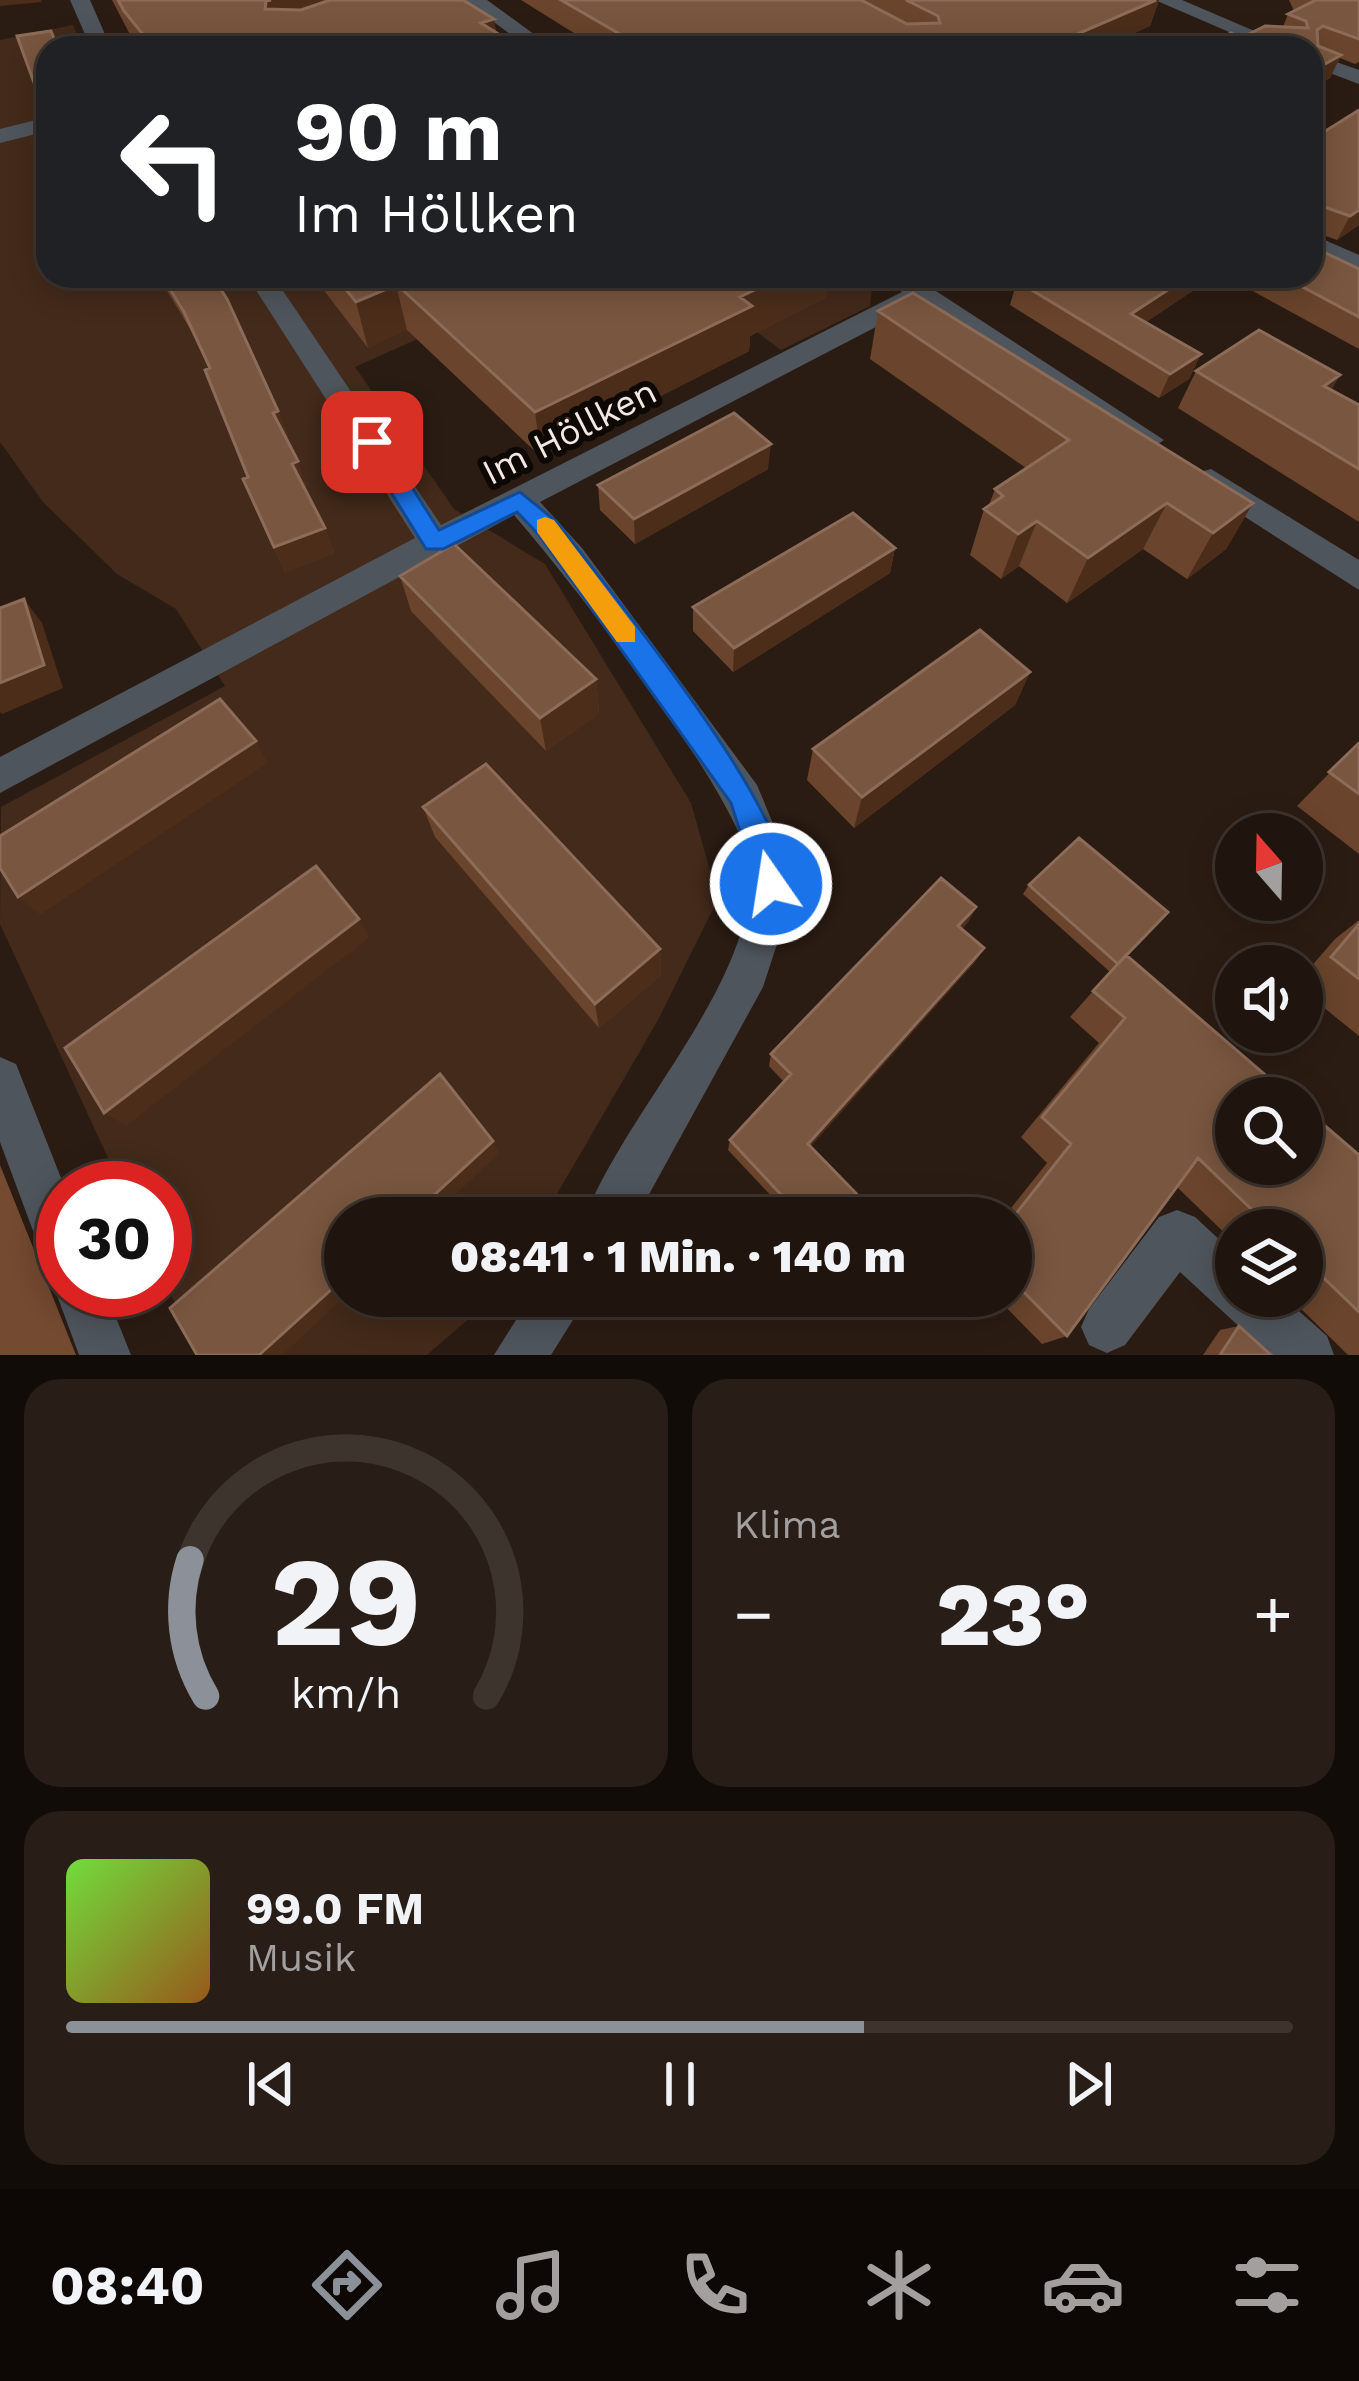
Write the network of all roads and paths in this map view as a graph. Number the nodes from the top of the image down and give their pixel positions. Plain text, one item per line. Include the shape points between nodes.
1 (80, 0) edge
2 (474, 0) edge
3 (1165, 0) edge
4 (96, 36) edge
5 (526, 36) edge
6 (1254, 36) edge
7 (1323, 64) edge
8 (1359, 78) edge
9 (36, 127) edge
10 (0, 136) edge
11 (1323, 248) edge
12 (1359, 266) edge
13 (268, 288) edge
14 (901, 288) edge
15 (914, 288) edge
16 (520, 501) junction
17 (435, 542) junction
18 (1359, 577) edge
19 (0, 776) edge
20 (0, 1079) edge
21 (36, 1174) edge
22 (621, 1197) edge
23 (1215, 1270) edge
24 (90, 1317) edge
25 (547, 1317) edge
26 (1267, 1317) edge
27 (1107, 1327) dead end
28 (105, 1355) edge
29 (520, 1355) edge
30 (1309, 1355) edge

1 - 4 street
2 - 5 street
3 - 6 street
7 - 8 street
9 - 10 street
11 - 12 street
13 - 17 street
14 - 16 street, Im Höllken
15 - 18 street
16 - 17 street, Im Höllken
16 - 22 street via 570,557 743,796 769,862 770,901 748,971
17 - 19 street, Im Höllken
20 - 21 street
23 - 27 street via 1177,1235
24 - 28 street
25 - 29 street
26 - 30 street

